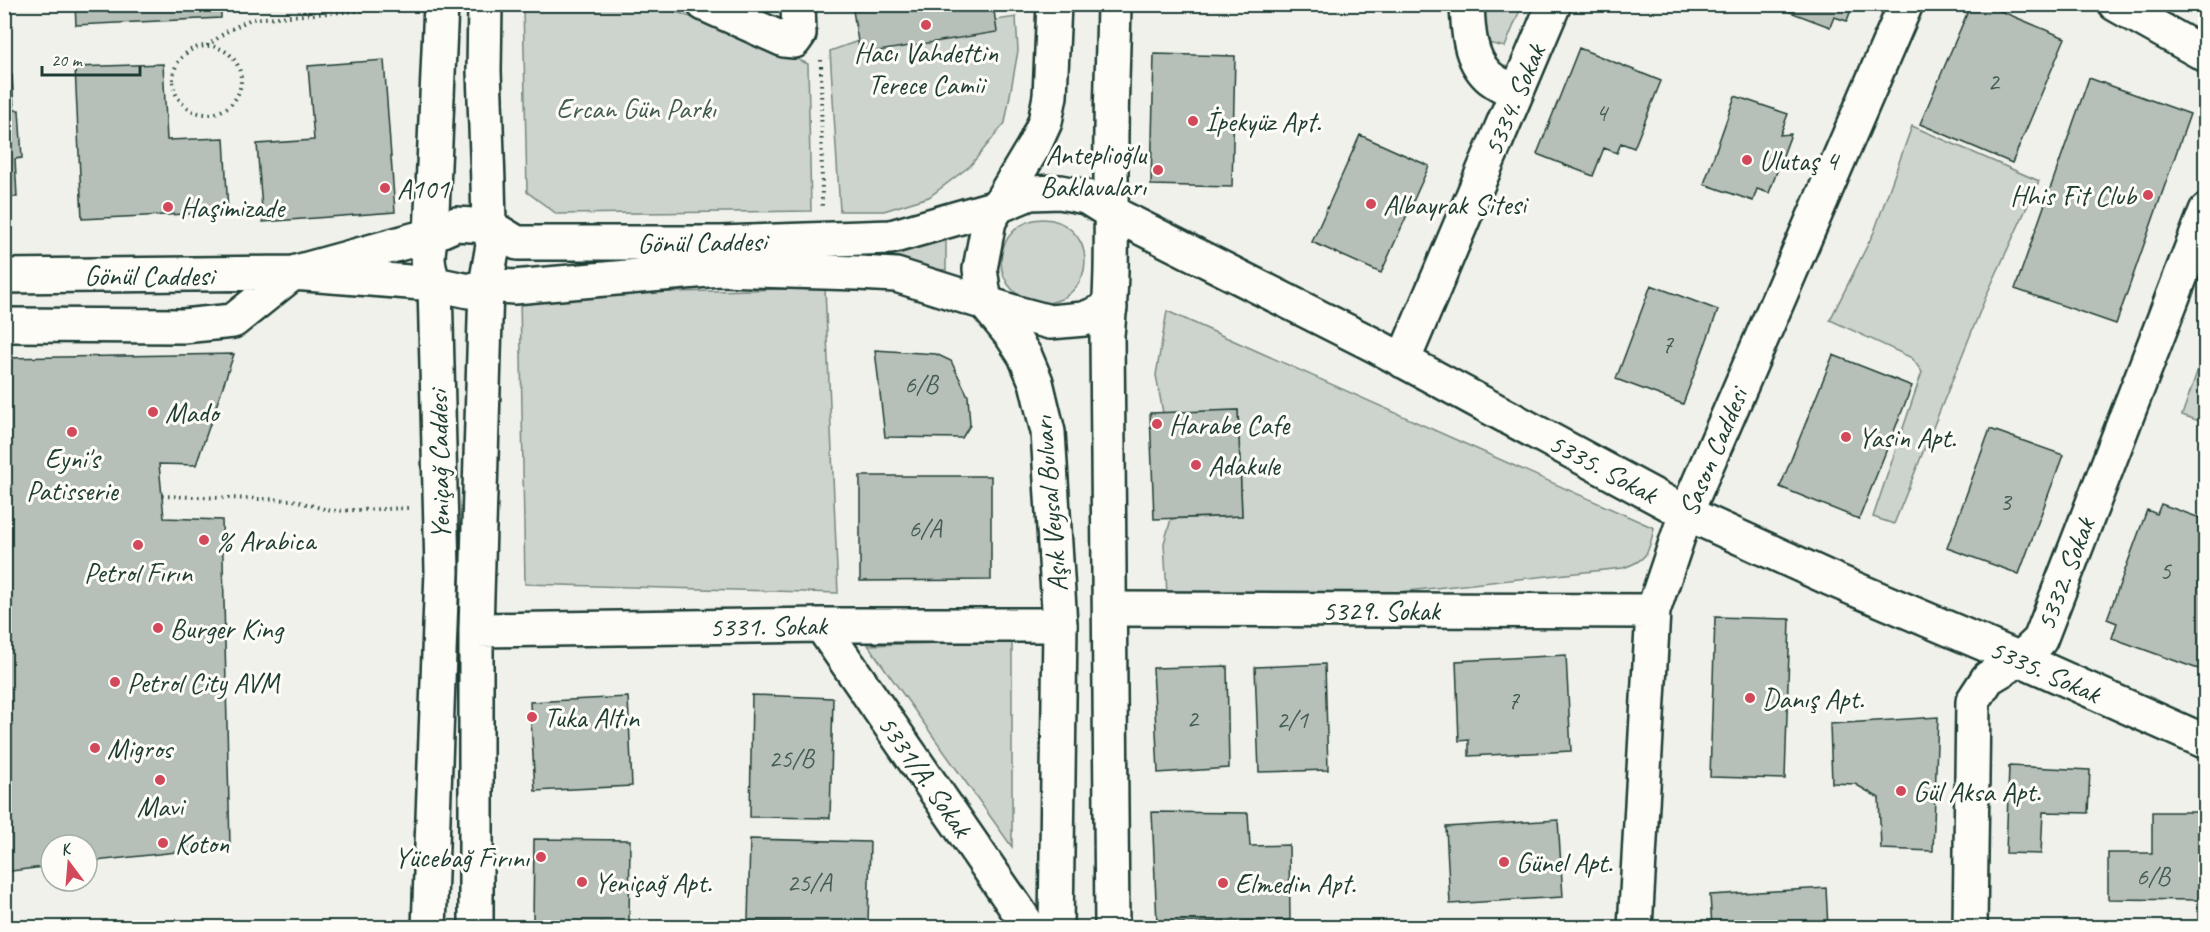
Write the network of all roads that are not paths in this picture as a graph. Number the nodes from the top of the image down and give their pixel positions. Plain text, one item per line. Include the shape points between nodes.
1 (485, 4) edge
2 (704, 4) edge
3 (798, 4) edge
4 (1054, 4) edge
5 (1114, 4) edge
6 (1467, 4) edge
7 (1554, 4) edge
8 (1906, 4) edge
9 (2115, 4) edge
10 (441, 5) edge
11 (2205, 55) edge
12 (1516, 93) junction
13 (996, 207) junction
14 (2205, 211) edge
15 (1112, 213) junction
16 (489, 226) junction
17 (431, 235) junction
18 (293, 273) junction
19 (4, 276) edge
20 (435, 284) junction
21 (486, 285) junction
22 (985, 303) junction
23 (1110, 308) junction
24 (4, 325) edge
25 (1403, 361) junction
26 (1686, 513) junction
27 (1110, 609) junction
28 (1653, 611) junction
29 (821, 625) junction
30 (1060, 625) junction
31 (476, 630) junction
32 (2020, 659) junction
33 (2205, 742) edge
34 (429, 927) edge
35 (476, 927) edge
36 (1030, 927) edge
37 (1056, 927) edge
38 (1112, 927) edge
39 (1635, 927) edge
40 (1970, 927) edge

1 - 16 street, Yeniçağ Caddesi
2 - 3 street via 794,41 799,34
4 - 13 street via 1050,96 1045,122
5 - 15 street, Aşık Veysal Bulvarı
6 - 12 street via 1475,58 1488,77
7 - 12 street, 5334. Sokak
8 - 26 street, Sason Caddesi
9 - 11 street
10 - 17 street, Yeniçağ Caddesi
12 - 25 street, 5334. Sokak
13 - 15 street, Gönül Caddesi via 1030,193 1060,192 1086,197
13 - 16 street, Gönül Caddesi via 891,237 720,243 517,243
13 - 22 street via 989,221 980,269
14 - 32 street, 5332. Sokak via 2040,640
15 - 23 street, Aşık Veysal Bulvarı
15 - 25 street, 5335. Sokak
16 - 17 street, Gönül Caddesi via 456,224
16 - 21 street, Yeniçağ Caddesi via 493,245
17 - 18 street, Gönül Caddesi
17 - 20 street, Yeniçağ Caddesi via 427,256
18 - 19 street, Gönül Caddesi
18 - 20 street, Gönül Caddesi
18 - 24 street via 233,321 183,326
20 - 21 street, Gönül Caddesi via 469,291
20 - 34 street, Yeniçağ Caddesi via 442,571
21 - 22 street, Gönül Caddesi via 513,287 719,269 858,273 896,275
21 - 31 street, Yeniçağ Caddesi
22 - 23 street, Gönül Caddesi via 1050,322 1084,319
22 - 30 street, Aşık Veysal Bulvarı via 1025,356 1048,432
23 - 27 street, Aşık Veysal Bulvarı
25 - 26 street, 5335. Sokak
26 - 28 street, Sason Caddesi
26 - 32 street, 5335. Sokak
27 - 28 street, 5329. Sokak
27 - 38 street, Aşık Veysal Bulvarı
28 - 39 street, Sason Caddesi
29 - 30 street, 5331. Sokak
29 - 31 street, 5331. Sokak
29 - 36 street, 5331/A. Sokak
30 - 37 street, Aşık Veysal Bulvarı
31 - 35 street, Yeniçağ Caddesi
32 - 33 street, 5335. Sokak
32 - 40 street, 5332. Sokak via 1988,678 1973,701

